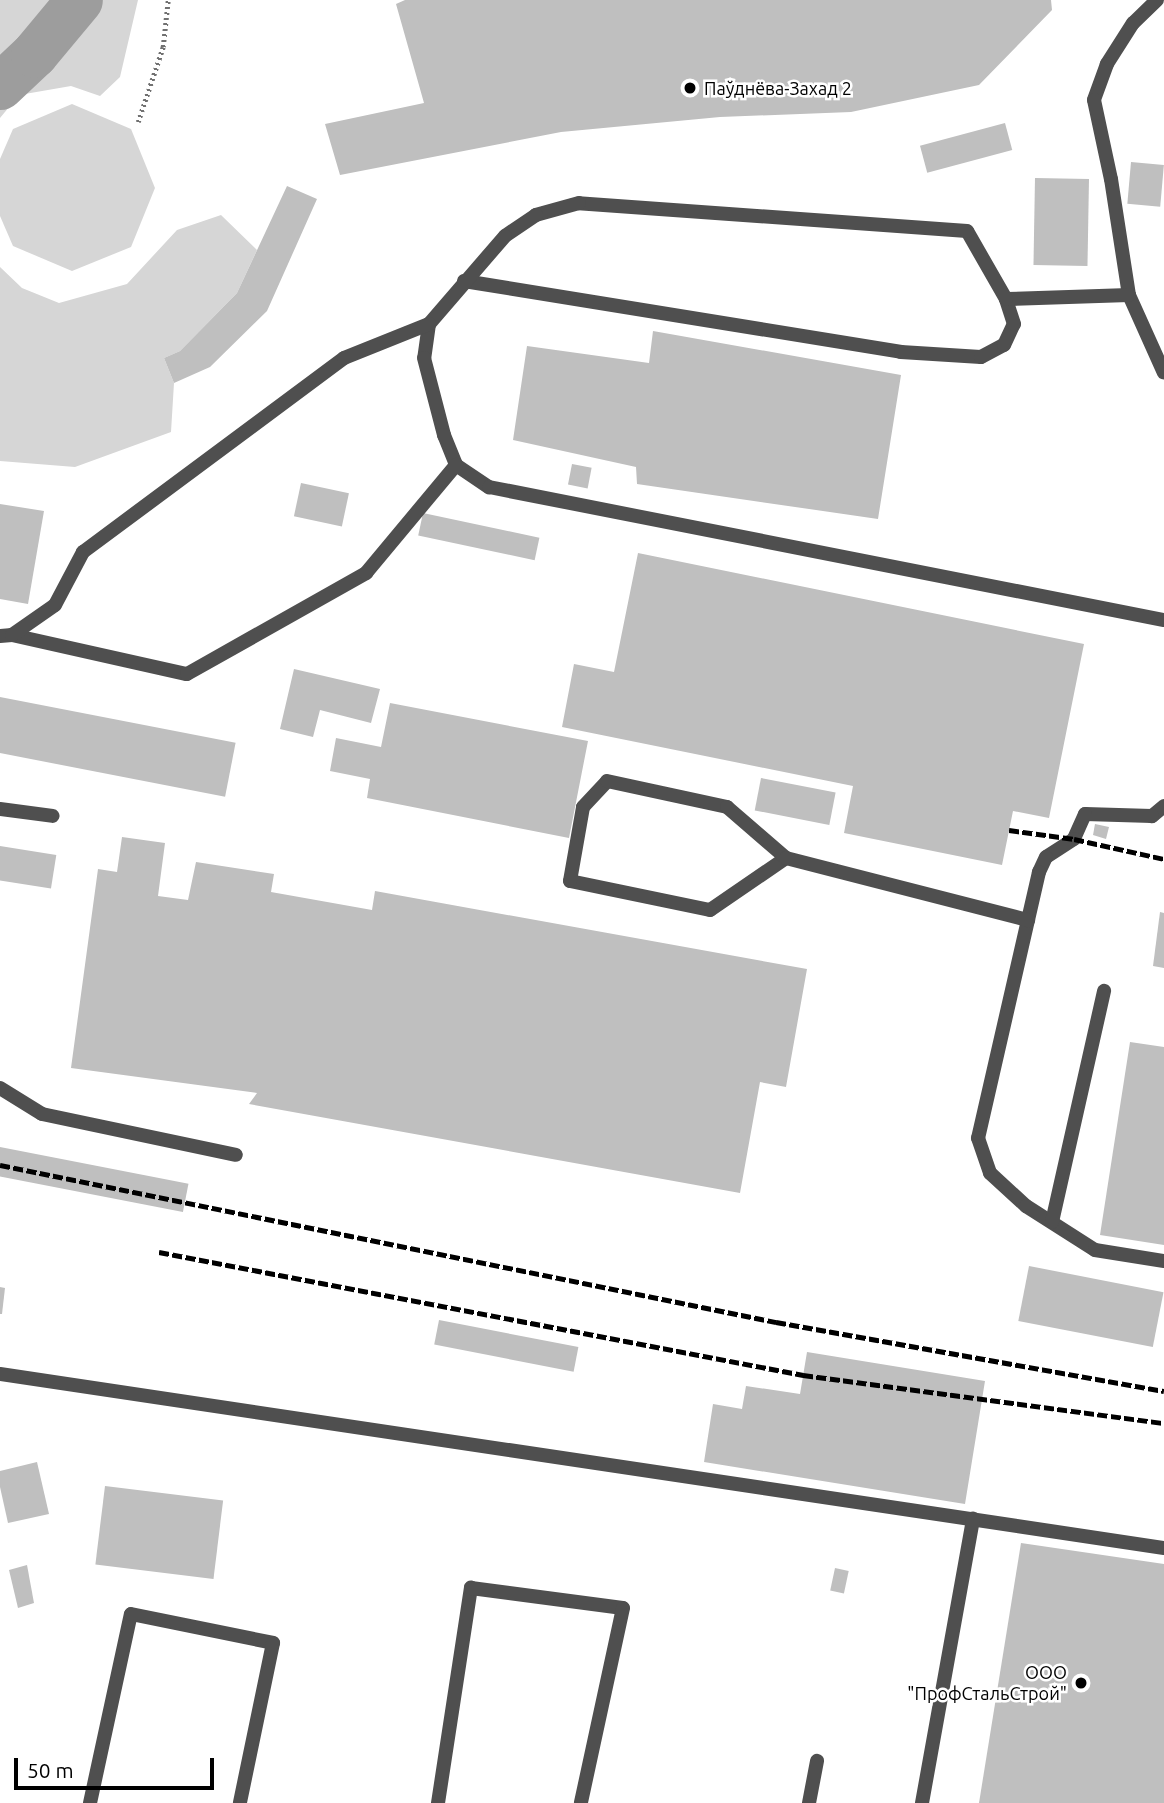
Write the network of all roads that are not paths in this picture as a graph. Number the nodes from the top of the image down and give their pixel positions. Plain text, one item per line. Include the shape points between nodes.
1 (1157, 0) edge
2 (464, 281) junction
3 (1129, 295) junction
4 (1006, 299) junction
5 (429, 324) junction
6 (1164, 373) edge
7 (456, 465) junction
8 (1164, 620) edge
9 (6, 636) edge
10 (1164, 806) edge
11 (0, 809) edge
12 (53, 817) dead end
13 (786, 858) junction
14 (1028, 920) junction
15 (1104, 991) dead end
16 (0, 1087) edge
17 (236, 1156) dead end
18 (1052, 1222) junction
19 (1164, 1262) edge
20 (0, 1374) edge
21 (973, 1519) junction
22 (1164, 1548) edge
23 (817, 1761) dead end
24 (90, 1803) edge
25 (240, 1803) edge
26 (438, 1803) edge
27 (581, 1803) edge
28 (809, 1803) edge
29 (922, 1803) edge

1 - 3 lane via 1133,23 1094,100
2 - 4 lane via 901,352 981,357 1004,345 1014,324
2 - 4 lane via 505,236 536,215 579,203 967,231
2 - 5 lane
3 - 4 lane
3 - 6 lane
5 - 7 lane via 424,358 443,435
5 - 9 lane via 344,358 83,552 55,605
7 - 8 lane via 489,487
7 - 9 lane via 366,573 187,674
10 - 14 lane via 1152,816 1085,814 1074,839 1046,857
11 - 12 lane
13 - 13 lane via 727,807 607,781 583,807 570,881 710,910
13 - 14 lane
14 - 18 lane via 978,1138 990,1173 1026,1206
15 - 18 lane
16 - 17 lane via 41,1114
18 - 19 lane via 1096,1250
20 - 21 lane
21 - 22 lane
21 - 29 lane
23 - 28 lane
24 - 25 lane via 131,1614 273,1643
26 - 27 lane via 471,1588 623,1608

